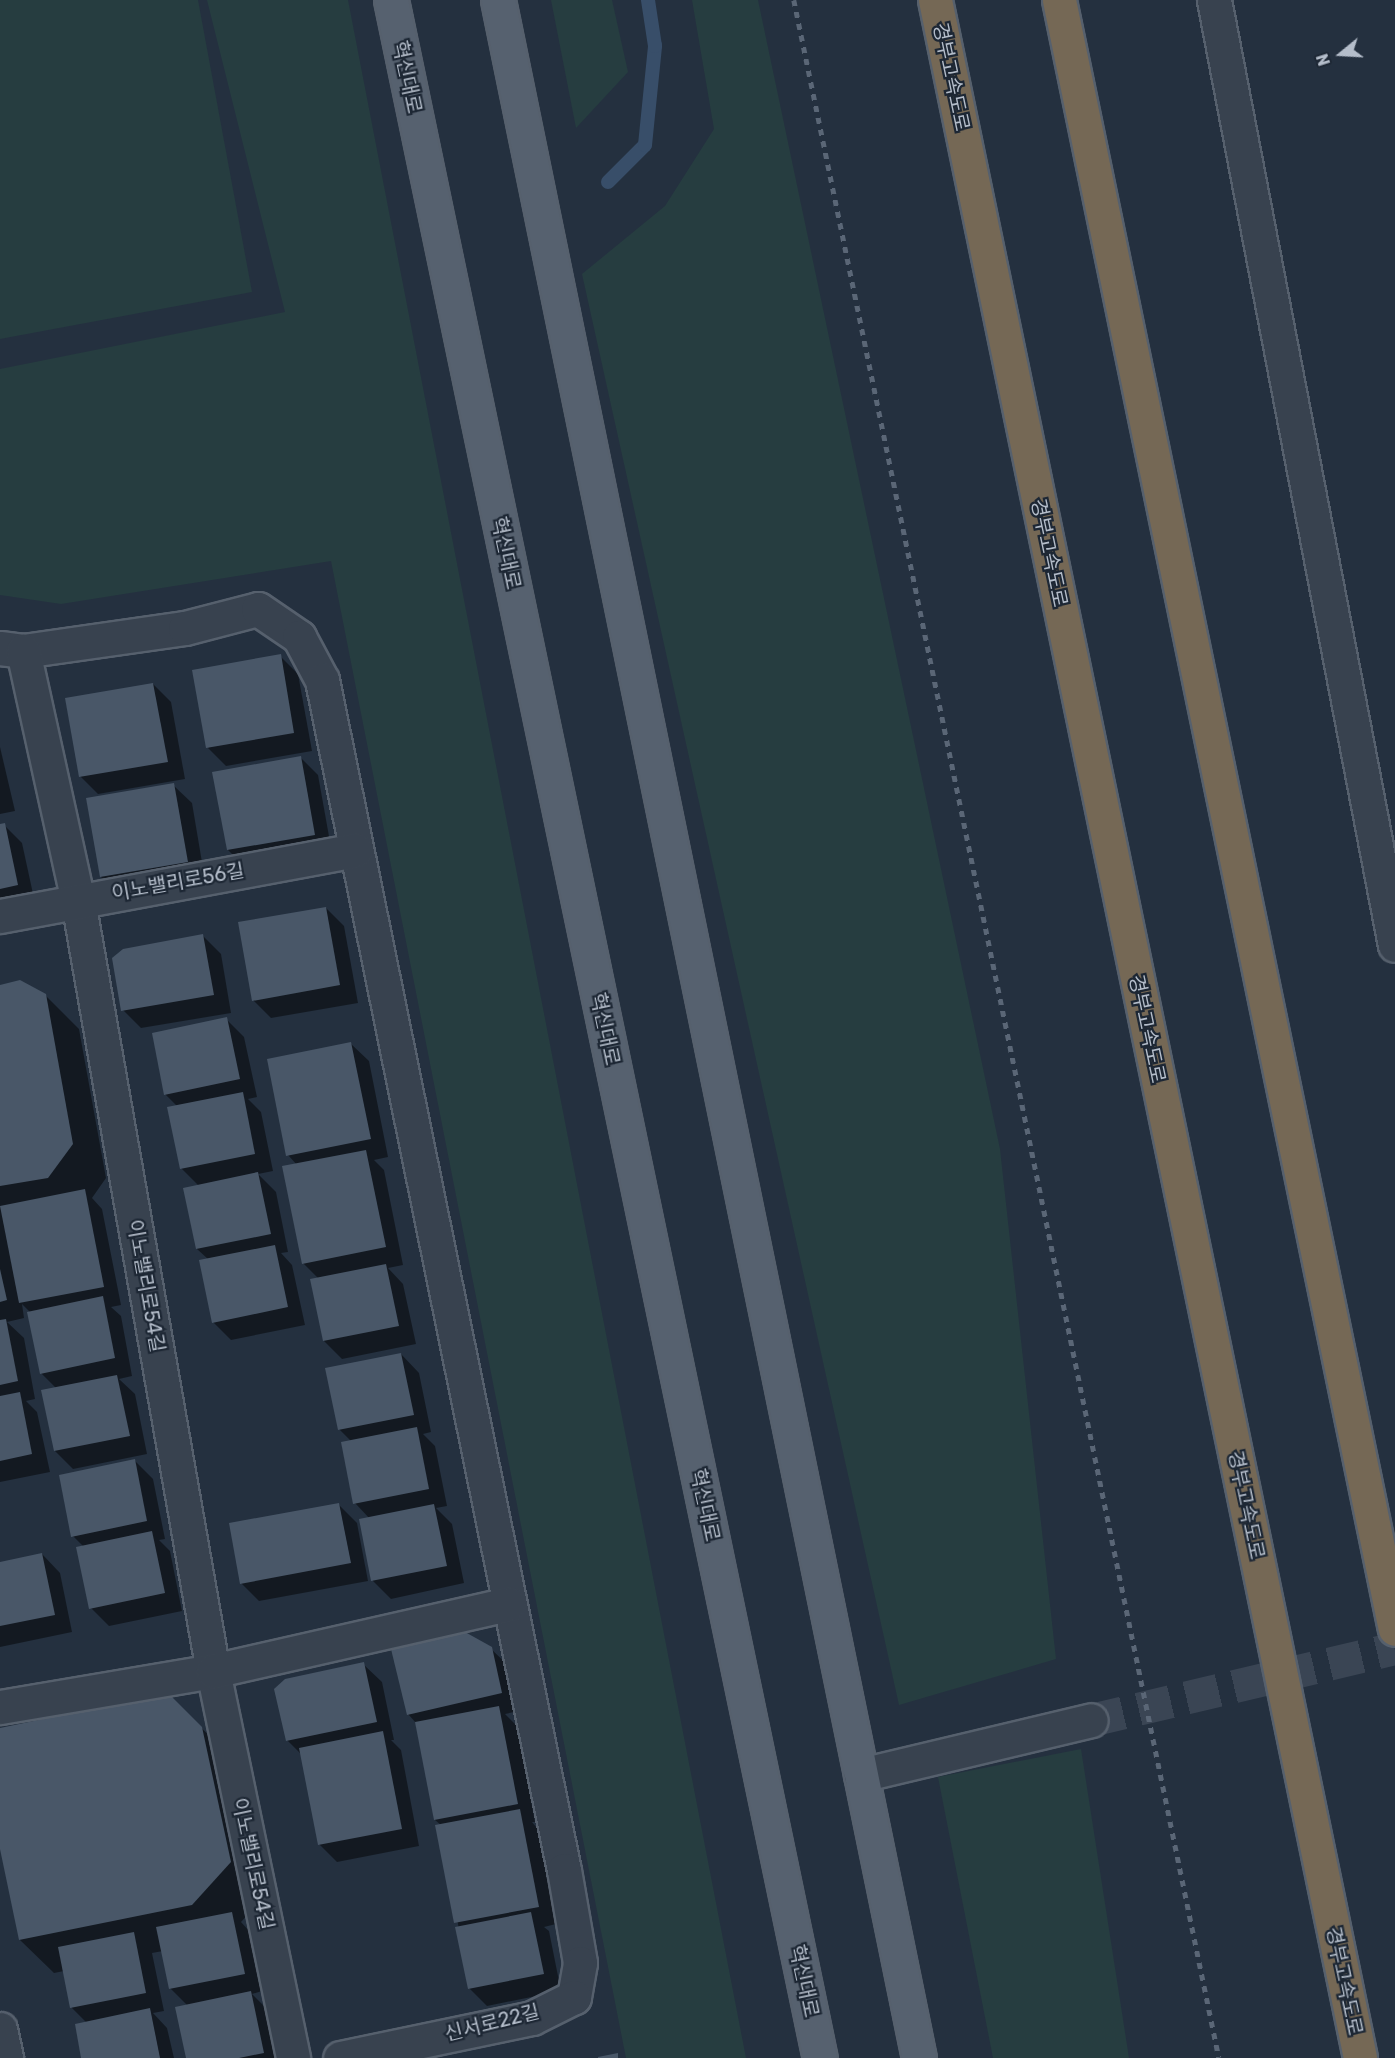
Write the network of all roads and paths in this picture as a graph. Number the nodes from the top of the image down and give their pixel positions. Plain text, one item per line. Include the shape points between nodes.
1 (391, 0) edge
2 (498, 0) edge
3 (935, 0) edge
4 (1059, 0) edge
5 (1214, 0) edge
6 (12, 649) edge
7 (356, 850) junction
8 (78, 901) junction
9 (0, 916) edge
10 (1395, 945) edge
11 (508, 1604) junction
12 (1395, 1629) edge
13 (213, 1671) junction
14 (0, 1707) edge
15 (1090, 1720) tunnel mouth
16 (861, 1775) junction
17 (0, 2029) edge
18 (6, 2058) edge
19 (293, 2058) edge
20 (340, 2058) edge
21 (820, 2058) edge
22 (919, 2058) edge
23 (1360, 2058) edge

1 - 21 main road, 혁신대로
2 - 16 main road
3 - 23 highway, 경부고속도로
4 - 12 highway
5 - 10 street
6 - 7 street via 185,628 258,609 299,637 322,680
6 - 8 street, 이노밸리로54길
7 - 8 street, 이노밸리로56길
7 - 11 street
8 - 9 street, 이노밸리로56길
8 - 13 street, 이노밸리로54길
11 - 13 street
11 - 20 street, 신서로22길 via 580,1963 574,1997 532,2018
13 - 14 street
13 - 19 street, 이노밸리로54길
15 - 16 street
16 - 22 main road
17 - 18 street

